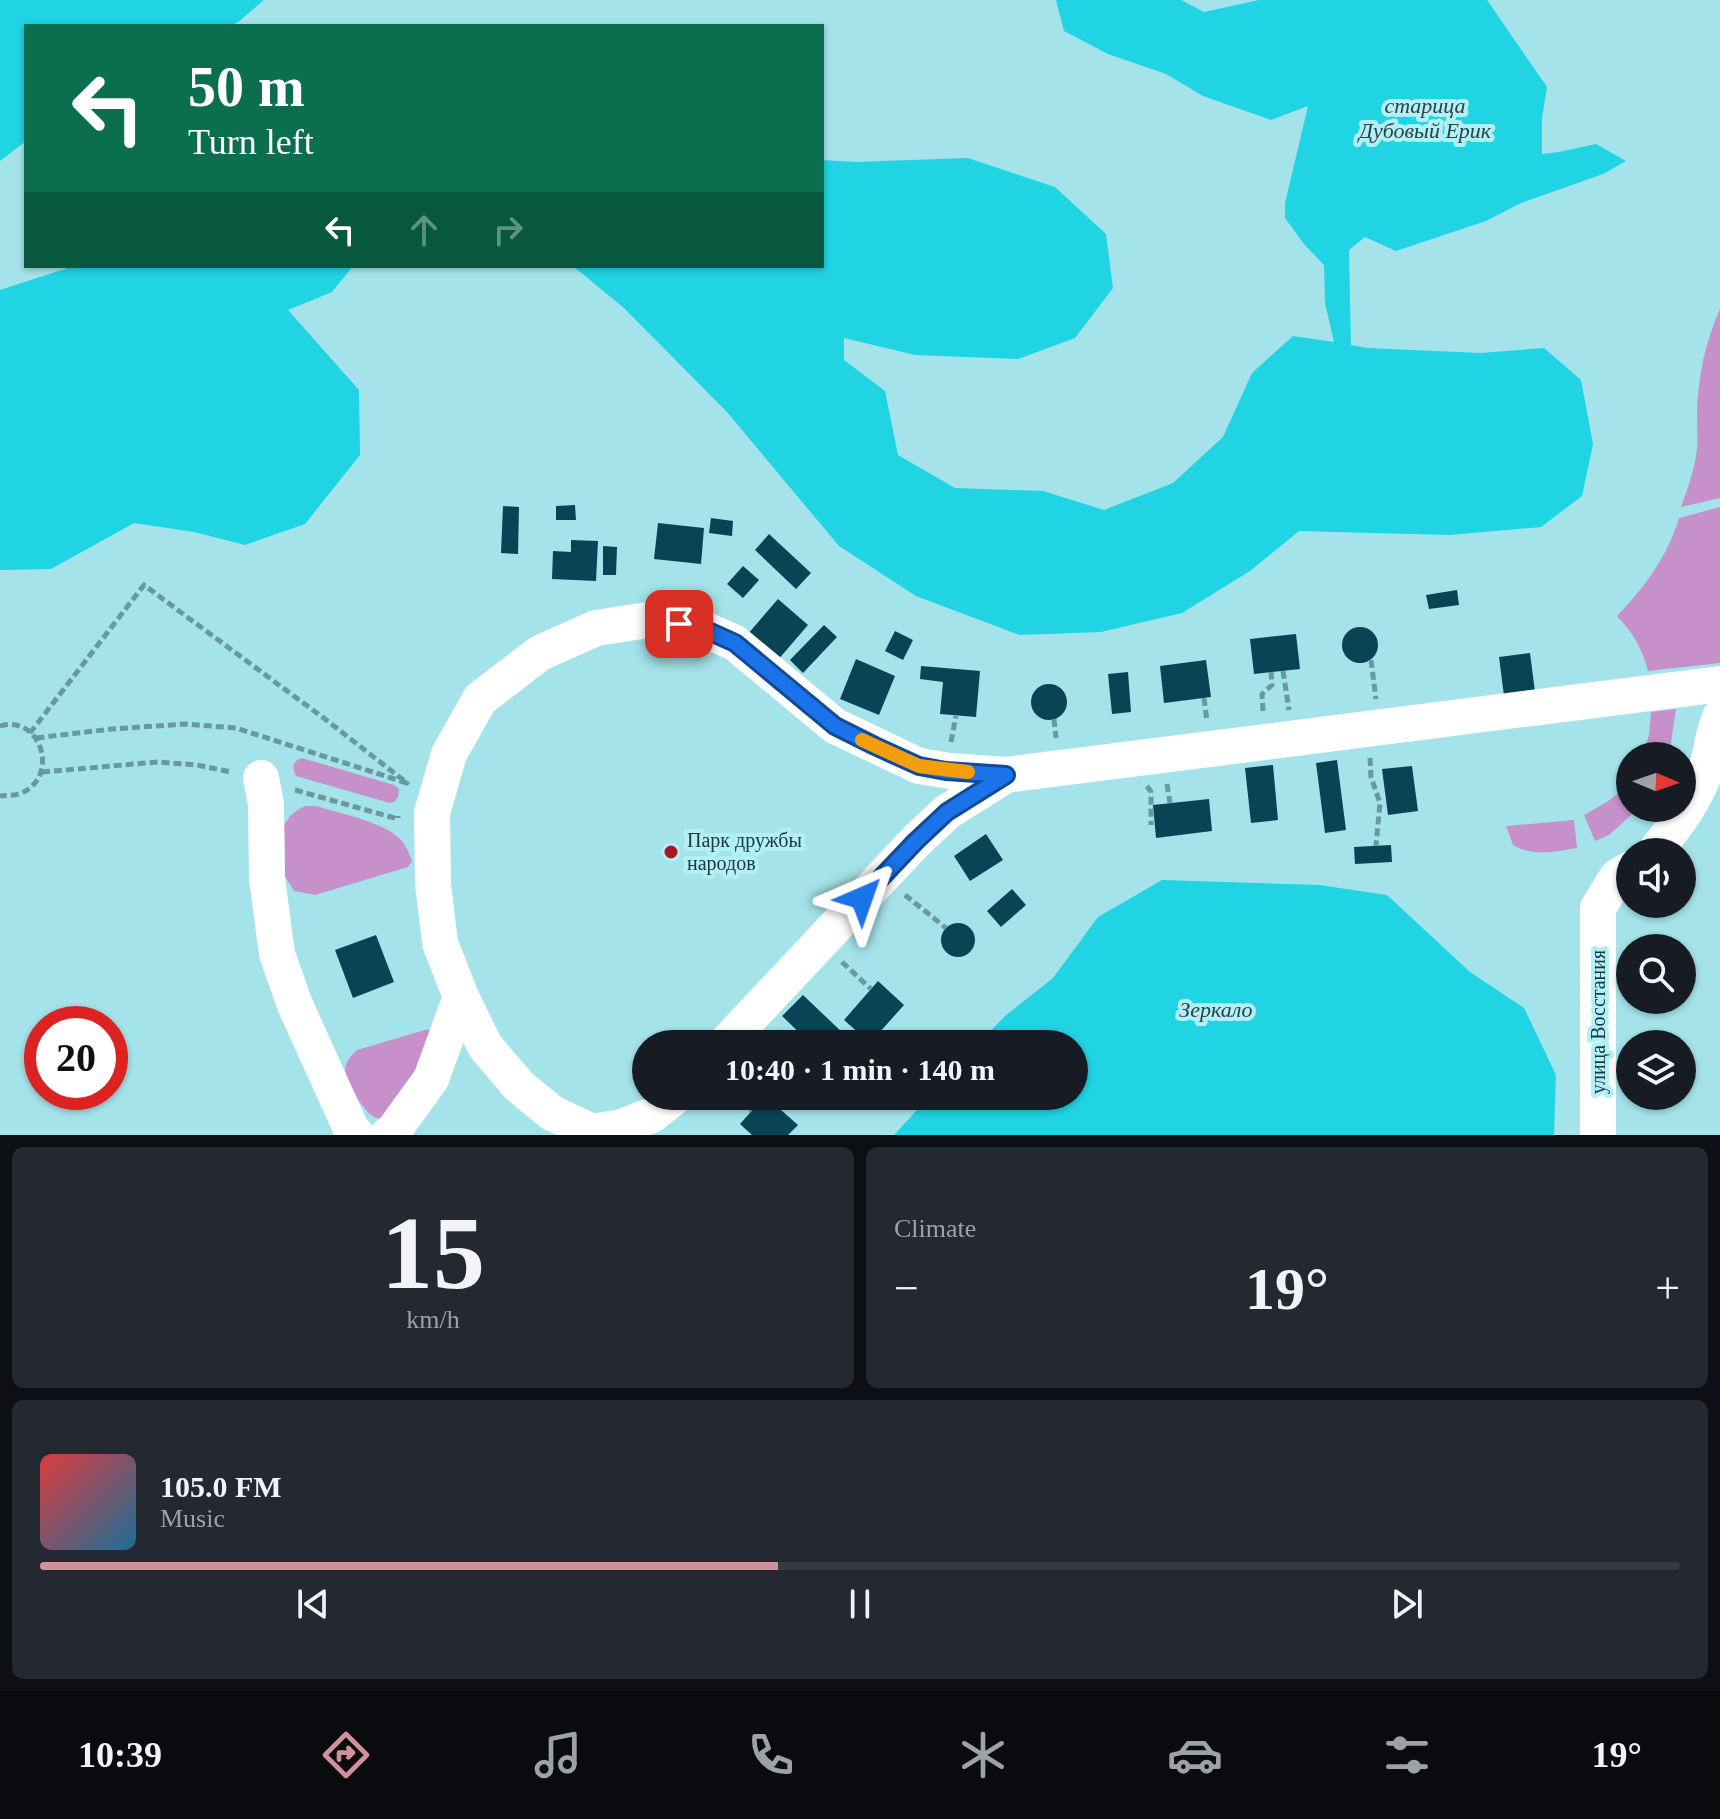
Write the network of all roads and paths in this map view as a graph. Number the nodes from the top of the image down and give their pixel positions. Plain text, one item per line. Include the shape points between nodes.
1 (1271, 672) dead end
2 (1720, 684) edge
3 (1720, 717) edge
4 (0, 726) edge
5 (1367, 729) junction
6 (30, 733) junction
7 (36, 738) junction
8 (1266, 742) junction
9 (1006, 775) junction
10 (261, 778) dead end
11 (0, 796) edge
12 (1665, 838) edge
13 (1376, 846) dead end
14 (883, 876) junction
15 (1616, 879) edge
16 (946, 928) dead end
17 (461, 997) junction
18 (738, 1030) edge
19 (658, 1110) edge
20 (357, 1135) edge
21 (388, 1135) edge
22 (1598, 1135) edge

1 - 8 path via 1272,685 1262,694
2 - 5 street
3 - 12 street via 1693,799
4 - 6 path via 23,727
5 - 8 street
5 - 13 path via 1371,777 1380,803
6 - 7 path
6 - 7 path via 144,585 407,783 236,728 185,724
7 - 11 path via 43,754 42,772 18,795
8 - 9 street
9 - 14 street via 947,812
9 - 17 street via 919,766 875,746 835,726 735,643 704,629 654,619 596,628 540,653 480,699 449,754 432,813 433,884 440,943
10 - 20 street via 277,954 307,1033
14 - 16 path
14 - 18 street
15 - 22 street, улица Восстания via 1598,908
17 - 19 street via 485,1046 519,1086 552,1113 592,1132 622,1127
17 - 21 street via 431,1079

